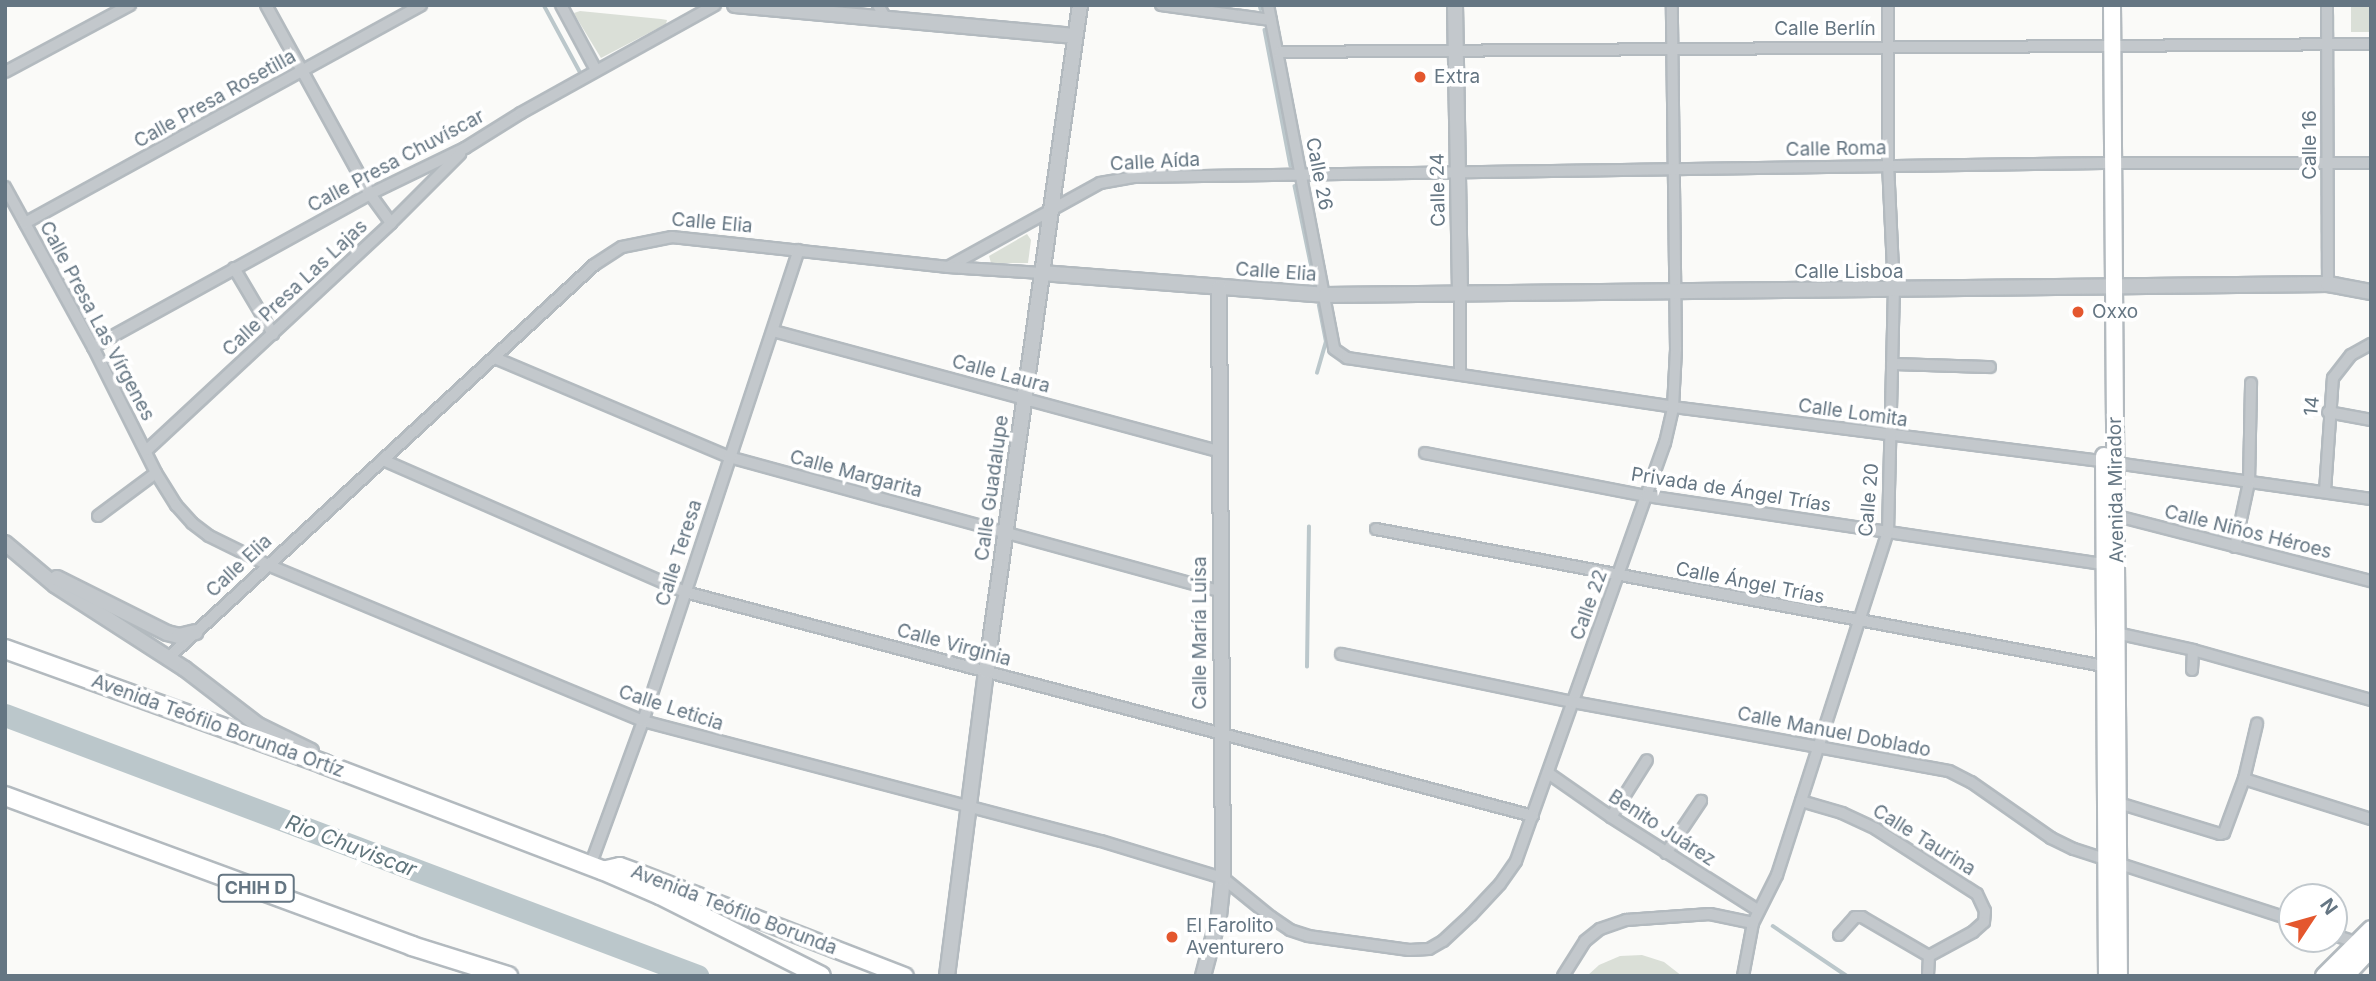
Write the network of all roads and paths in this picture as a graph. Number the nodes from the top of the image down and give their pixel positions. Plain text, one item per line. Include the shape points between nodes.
1 (130, 5) edge
2 (266, 5) edge
3 (421, 5) edge
4 (561, 5) edge
5 (715, 5) edge
6 (735, 5) edge
7 (878, 5) edge
8 (1080, 5) edge
9 (1161, 5) edge
10 (1268, 5) edge
11 (1455, 5) edge
12 (1672, 5) edge
13 (1888, 5) edge
14 (2101, 5) edge
15 (2112, 5) edge
16 (2327, 5) edge
17 (886, 19) junction
18 (1271, 20) junction
19 (1075, 36) junction
20 (2107, 44) junction
21 (2327, 44) junction
22 (2371, 44) edge
23 (1890, 47) junction
24 (1671, 48) junction
25 (1456, 49) junction
26 (1279, 52) junction
27 (302, 70) junction
28 (596, 70) junction
29 (5, 72) edge
30 (465, 148) junction
31 (2107, 163) junction
32 (2328, 163) junction
33 (2371, 163) edge
34 (1888, 166) junction
35 (1673, 169) junction
36 (1457, 171) junction
37 (1301, 176) junction
38 (5, 187) edge
39 (370, 194) junction
40 (1051, 209) junction
41 (25, 223) junction
42 (390, 223) junction
43 (799, 250) junction
44 (948, 267) junction
45 (234, 268) junction
46 (1042, 273) junction
47 (2328, 284) junction
48 (2110, 286) junction
49 (1219, 288) junction
50 (1460, 292) junction
51 (1674, 292) junction
52 (1894, 292) junction
53 (2371, 292) edge
54 (1326, 295) junction
55 (773, 331) junction
56 (273, 334) junction
57 (2371, 344) edge
58 (93, 347) junction
59 (1334, 349) joint
60 (495, 358) junction
61 (1892, 364) junction
62 (1990, 367) dead end
63 (1460, 373) junction
64 (2251, 383) dead end
65 (1024, 398) junction
66 (1674, 407) junction
67 (2328, 412) junction
68 (2371, 420) edge
69 (1891, 436) junction
70 (147, 450) junction
71 (1219, 451) junction
72 (1424, 453) dead end
73 (729, 457) junction
74 (383, 460) junction
75 (2110, 462) junction
76 (156, 473) junction
77 (2249, 482) junction
78 (2325, 491) junction
79 (1647, 496) junction
80 (2371, 499) edge
81 (98, 516) dead end
82 (2117, 516) junction
83 (1376, 528) dead end
84 (1888, 531) junction
85 (1006, 534) junction
86 (5, 543) edge
87 (2235, 547) junction
88 (29, 565) junction
89 (268, 565) junction
90 (2111, 565) junction
91 (1618, 575) junction
92 (2371, 580) edge
93 (1219, 591) junction
94 (685, 592) junction
95 (1857, 621) junction
96 (196, 632) junction
97 (2116, 633) junction
98 (5, 649) edge
99 (2193, 650) junction
100 (1341, 654) dead end
101 (168, 658) junction
102 (2110, 667) junction
103 (2192, 670) dead end
104 (986, 671) junction
105 (2371, 700) edge
106 (1573, 702) junction
107 (643, 720) junction
108 (2257, 724) dead end
109 (1219, 733) junction
110 (1817, 746) junction
111 (1647, 760) dead end
112 (1548, 773) junction
113 (2244, 779) junction
114 (5, 796) edge
115 (1700, 801) dead end
116 (1801, 801) junction
117 (2112, 801) junction
118 (429, 805) junction
119 (968, 807) junction
120 (1533, 816) junction
121 (1611, 817) junction
122 (2371, 819) edge
123 (1665, 853) junction
124 (2112, 862) junction
125 (596, 868) junction
126 (1223, 878) junction
127 (1759, 911) junction
128 (2278, 915) edge
129 (1753, 923) junction
130 (2371, 929) edge
131 (1839, 935) dead end
132 (2348, 940) edge
133 (2365, 945) edge
134 (1929, 956) junction
135 (502, 975) edge
136 (821, 976) edge
137 (905, 976) edge
138 (947, 976) edge
139 (1203, 976) edge
140 (1563, 976) edge
141 (1742, 976) edge
142 (1928, 976) edge
143 (2107, 976) edge
144 (2119, 976) edge
145 (2324, 976) edge
146 (2344, 976) edge

1 - 29 street
2 - 27 street
3 - 27 street, Calle Presa Rosetilla
4 - 28 street
5 - 28 street, Calle Presa Chuvíscar
6 - 17 street
7 - 17 street
8 - 19 street, Calle Guadalupe
9 - 18 street
10 - 18 street, Calle 26
11 - 25 street, Calle 24
12 - 24 street, Calle 22
13 - 23 street, Calle 20
14 - 20 main road, Avenida Mirador
15 - 20 main road, Avenida Mirador
16 - 21 street, Calle 16
17 - 19 street
18 - 26 street, Calle 26
19 - 40 street, Calle Guadalupe
20 - 21 street, Calle Berlín
20 - 23 street, Calle Berlín
20 - 31 main road, Avenida Mirador
21 - 22 street, Calle Berlín
21 - 32 street, Calle 16
23 - 24 street, Calle Berlín
23 - 34 street, Calle 20
24 - 25 street, Calle Berlín
24 - 35 street, Calle 22
25 - 26 street, Calle Berlín
25 - 36 street, Calle 24
26 - 37 street, Calle 26
27 - 39 street
27 - 41 street, Calle Presa Rosetilla
28 - 30 street, Calle Presa Chuvíscar
30 - 39 street, Calle Presa Chuvíscar
30 - 42 street, Calle Presa Las Lajas
31 - 32 street, Calle Roma
31 - 34 street, Calle Roma
31 - 48 main road, Avenida Mirador
32 - 33 street, Calle Roma
32 - 47 street, Calle 16
34 - 35 street, Calle Roma
34 - 52 street, Calle 20
35 - 36 street, Calle Roma
35 - 51 street, Calle 22
36 - 37 street, Calle Roma
36 - 50 street, Calle 24
37 - 40 street, Calle Aída via 1133,177 1100,183
37 - 54 street, Calle 26
38 - 41 street, Calle Presa Las Vírgenes
39 - 42 street
39 - 45 street, Calle Presa Chuvíscar
40 - 44 street, Calle Aída
40 - 46 street, Calle Guadalupe
41 - 58 street, Calle Presa Las Vírgenes
42 - 56 street, Calle Presa Las Lajas
43 - 44 street, Calle Elia
43 - 55 street, Calle Teresa
43 - 60 street, Calle Elia via 672,237 622,247 594,265
44 - 46 street, Calle Elia
45 - 56 street
45 - 58 street, Calle Presa Chuvíscar
46 - 49 street, Calle Elia
46 - 65 street, Calle Guadalupe
47 - 48 street, Calle Lisboa
47 - 53 street, Calle Lisboa
48 - 52 street, Calle Lisboa
48 - 75 main road, Avenida Mirador
49 - 54 street, Calle Elia
49 - 71 street, Calle María Luisa
50 - 51 street, Calle Lisboa
50 - 54 street, Calle Lisboa
50 - 63 street, Calle 24
51 - 52 street, Calle Lisboa
51 - 66 street, Calle 22
52 - 61 street, Calle 20
54 - 59 street, Calle 26
55 - 65 street, Calle Laura
55 - 73 street, Calle Teresa
56 - 70 street, Calle Presa Las Lajas
57 - 67 street, 14 via 2351,355 2333,378
58 - 70 street, Calle Presa Las Vírgenes
59 - 63 street, Calle Lomita via 1347,358
60 - 73 street, Calle Margarita
60 - 74 street, Calle Elia
61 - 62 street
61 - 69 street, Calle 20
63 - 66 street, Calle Lomita
64 - 77 street
65 - 71 street, Calle Laura
65 - 85 street, Calle Guadalupe
66 - 69 street, Calle Lomita
66 - 79 street, Calle 22
67 - 68 street
67 - 78 street, 14
69 - 75 street, Calle Lomita
69 - 84 street, Calle 20
70 - 76 street, Calle Presa Las Vírgenes
71 - 93 street, Calle María Luisa
72 - 79 street, Privada de Ángel Trías
73 - 85 street, Calle Margarita
73 - 94 street, Calle Teresa
74 - 89 street, Calle Elia
74 - 94 street, Calle Virginia
75 - 77 street, Calle Lomita
75 - 82 main road, Avenida Mirador
75 - 90 main road, Avenida Mirador
76 - 81 street
76 - 89 street, Calle Leticia via 192,523
77 - 78 street, Calle Lomita
77 - 87 street
78 - 80 street, Calle Lomita
79 - 84 street, Privada de Ángel Trías
79 - 91 street, Calle 22
82 - 87 street, Calle Niños Héroes
82 - 90 main road, Avenida Mirador
83 - 91 street, Calle Ángel Trías
84 - 90 street, Privada de Ángel Trías
84 - 95 street, Calle 20
85 - 93 street, Calle Margarita
85 - 104 street, Calle Guadalupe
86 - 88 street
87 - 92 street, Calle Niños Héroes
88 - 96 street via 167,633
88 - 101 street
89 - 96 street, Calle Elia
89 - 107 street, Calle Leticia
90 - 97 main road, Avenida Mirador
90 - 102 main road, Avenida Mirador
91 - 95 street, Calle Ángel Trías
91 - 106 street, Calle 22
93 - 109 street, Calle María Luisa
94 - 104 street, Calle Virginia
94 - 107 street, Calle Teresa
95 - 102 street, Calle Ángel Trías
95 - 110 street, Calle 20
96 - 101 street, Calle Elia
97 - 99 street
97 - 102 main road, Avenida Mirador
98 - 118 main road, Avenida Teófilo Borunda Ortíz
99 - 103 street
99 - 105 street
100 - 106 street, Calle Manuel Doblado
101 - 118 street via 258,725 416,791
102 - 117 main road, Avenida Mirador
104 - 109 street, Calle Virginia
104 - 119 street, Calle Guadalupe
106 - 110 street, Calle Manuel Doblado
106 - 112 street, Calle 22
107 - 119 street, Calle Leticia
107 - 125 street, Calle Teresa
108 - 113 street
109 - 120 street, Calle Virginia
109 - 126 street, Calle María Luisa
110 - 116 street, Calle 20
110 - 124 street, Calle Manuel Doblado via 1950,771 2050,838
111 - 121 street
112 - 120 street, Calle 22
112 - 121 street, Benito Juárez
113 - 117 street via 2228,829 2220,834
113 - 122 street
114 - 135 main road, CHIH D
115 - 123 street
116 - 127 street, Calle 20 via 1777,874
116 - 134 street, Calle Taurina via 1876,829 1978,894 1985,911 1983,922
117 - 124 main road, Avenida Mirador
118 - 125 main road, Avenida Teófilo Borunda
119 - 126 street, Calle Leticia
119 - 138 street, Calle Guadalupe
120 - 126 street, Calle 22 via 1516,862 1500,884 1443,941 1429,949 1409,950 1290,930
121 - 123 street, Benito Juárez
123 - 127 street, Benito Juárez
124 - 128 street, Calle Manuel Doblado
124 - 143 main road, Avenida Mirador
124 - 144 main road, Avenida Mirador
125 - 136 main road, Avenida Teófilo Borunda
125 - 137 main road, Avenida Teófilo Borunda via 620,866
126 - 139 street, Calle María Luisa via 1219,916
127 - 129 street, Calle 20
129 - 140 street via 1710,915 1626,920 1600,929 1585,941
129 - 141 street, Calle 20
130 - 133 main road
131 - 134 street via 1855,917 1862,917
132 - 133 street
133 - 145 main road
133 - 146 main road
134 - 142 street

